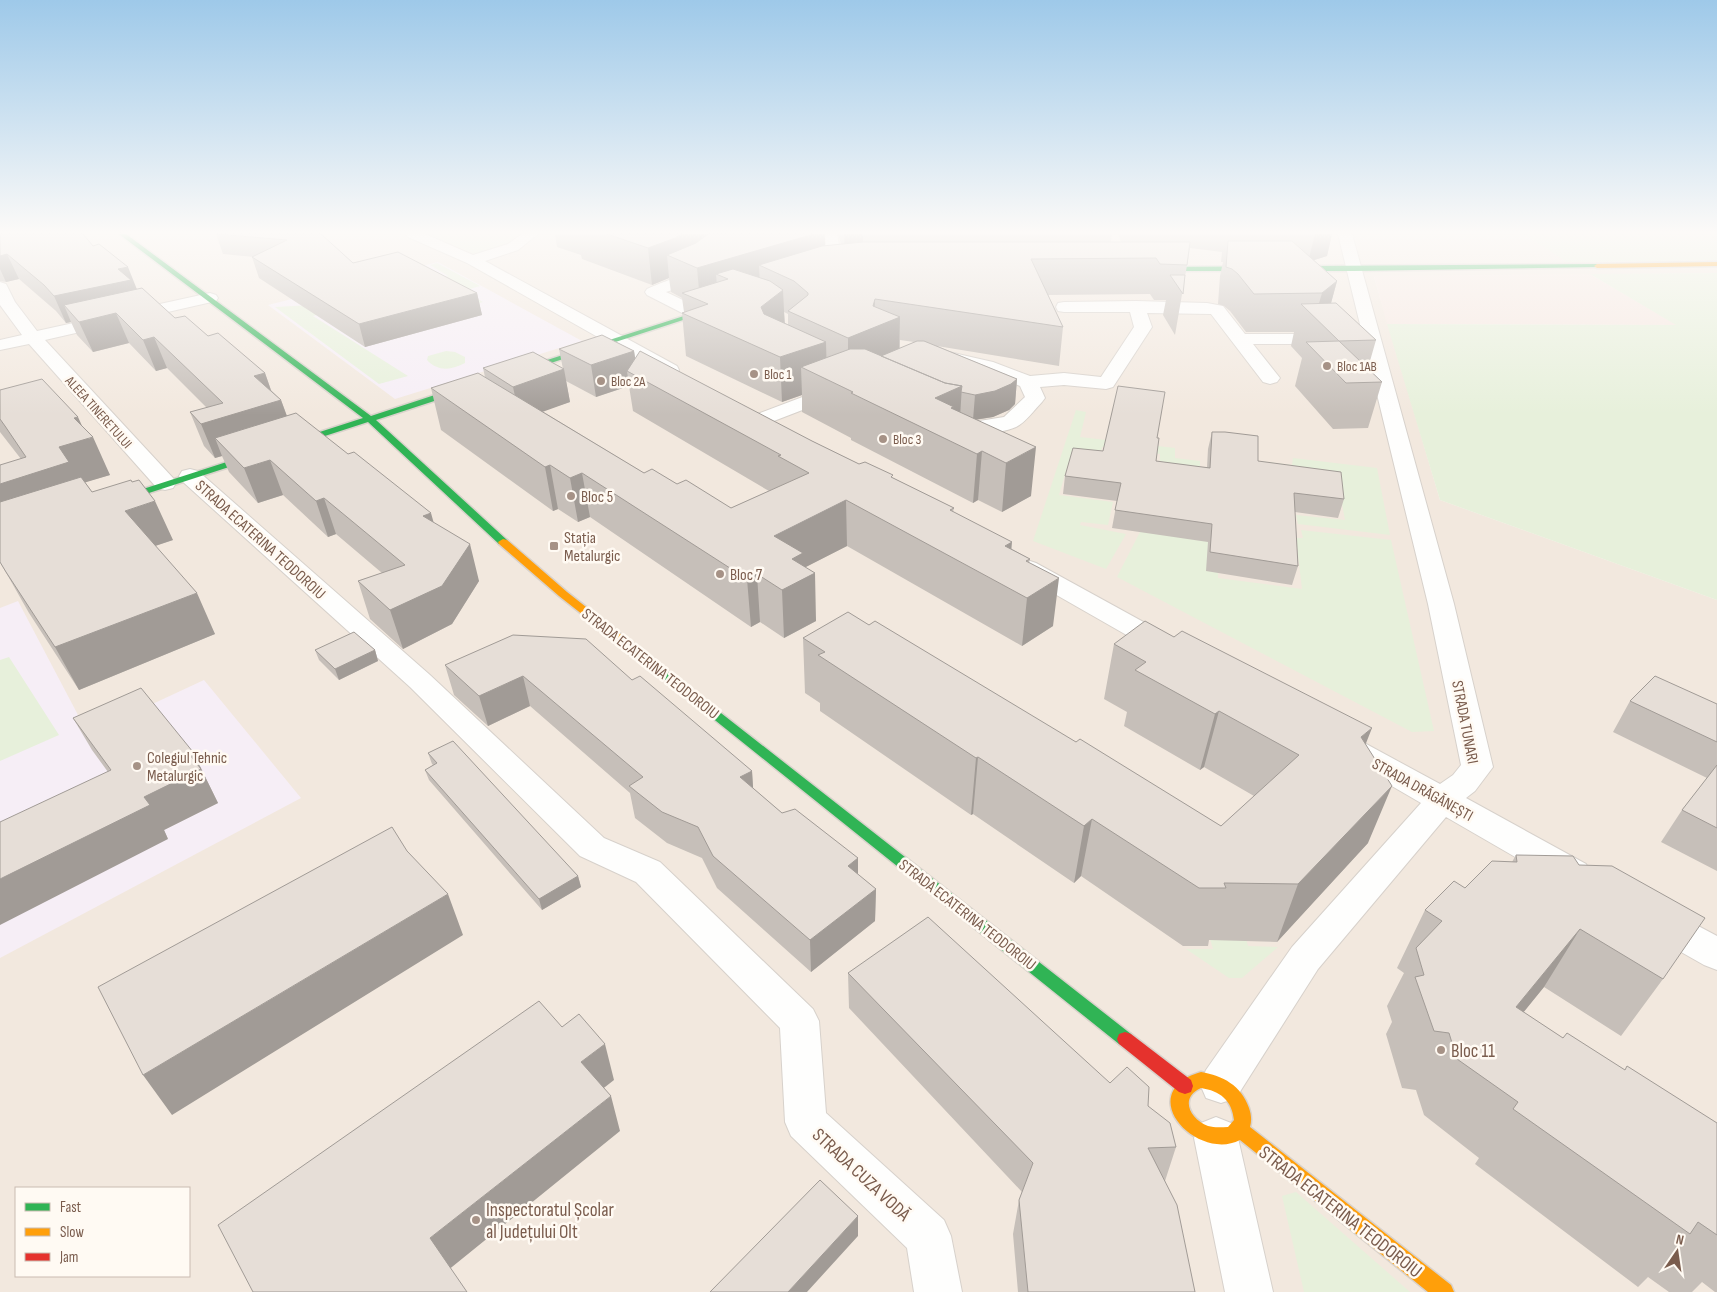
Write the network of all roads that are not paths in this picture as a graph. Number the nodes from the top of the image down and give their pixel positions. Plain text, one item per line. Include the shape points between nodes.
1 (3, 294) edge
2 (205, 294) edge
3 (534, 294) edge
4 (658, 294) edge
5 (1355, 294) edge
6 (210, 298) junction
7 (729, 304) edge
8 (1064, 306) dead end
9 (1136, 306) junction
10 (698, 314) junction
11 (1357, 338) junction
12 (34, 339) junction
13 (1240, 339) junction
14 (616, 340) junction
15 (0, 345) edge
16 (931, 357) edge
17 (823, 374) edge
18 (503, 376) edge
19 (1270, 378) dead end
20 (691, 382) edge
21 (1028, 382) junction
22 (474, 385) edge
23 (934, 416) edge
24 (370, 418) junction
25 (786, 434) edge
26 (177, 480) junction
27 (101, 505) edge
28 (1012, 560) edge
29 (1184, 656) edge
30 (1329, 736) edge
31 (1442, 800) junction
32 (1717, 954) edge
33 (799, 1021) joint
34 (1221, 1084) junction
35 (1185, 1086) junction
36 (1227, 1134) junction
37 (938, 1292) edge
38 (1249, 1292) edge
39 (1444, 1292) edge

1 - 12 street, ALEEA TINERETULUI
2 - 6 main road, STRADA ECATERINA TEODOROIU
3 - 14 street
4 - 10 street
5 - 11 street, STRADA TUNARI
6 - 12 street
6 - 24 main road, STRADA ECATERINA TEODOROIU
7 - 10 main road
8 - 9 street
9 - 13 street via 1217,310
9 - 21 street via 1143,327 1106,382 1064,379
10 - 14 main road
11 - 13 street
11 - 31 street, STRADA TUNARI via 1440,604 1478,767 1464,784
12 - 15 street
12 - 26 street, ALEEA TINERETULUI
13 - 19 street
14 - 18 main road
14 - 20 street
16 - 21 street via 986,366
17 - 25 street via 854,385 751,415
21 - 23 street via 1035,398 1010,422 973,428 950,424
22 - 24 main road
24 - 26 main road
24 - 35 main road, STRADA ECATERINA TEODOROIU via 563,594
26 - 27 main road
26 - 33 street, STRADA ECATERINA TEODOROIU via 420,681 592,847 648,872
28 - 29 street
30 - 31 street, STRADA DRĂGĂNEȘTI
31 - 32 street, STRADA DRĂGĂNEȘTI
31 - 34 street, STRADA TUNARI via 1305,958
33 - 37 street, STRADA CUZA VODĂ via 806,1122 928,1236
34 - 35 main road via 1201,1080
34 - 36 main road via 1230,1089 1241,1104 1243,1122
35 - 36 main road via 1179,1100 1184,1117 1197,1131
36 - 38 street
36 - 39 main road, STRADA ECATERINA TEODOROIU

